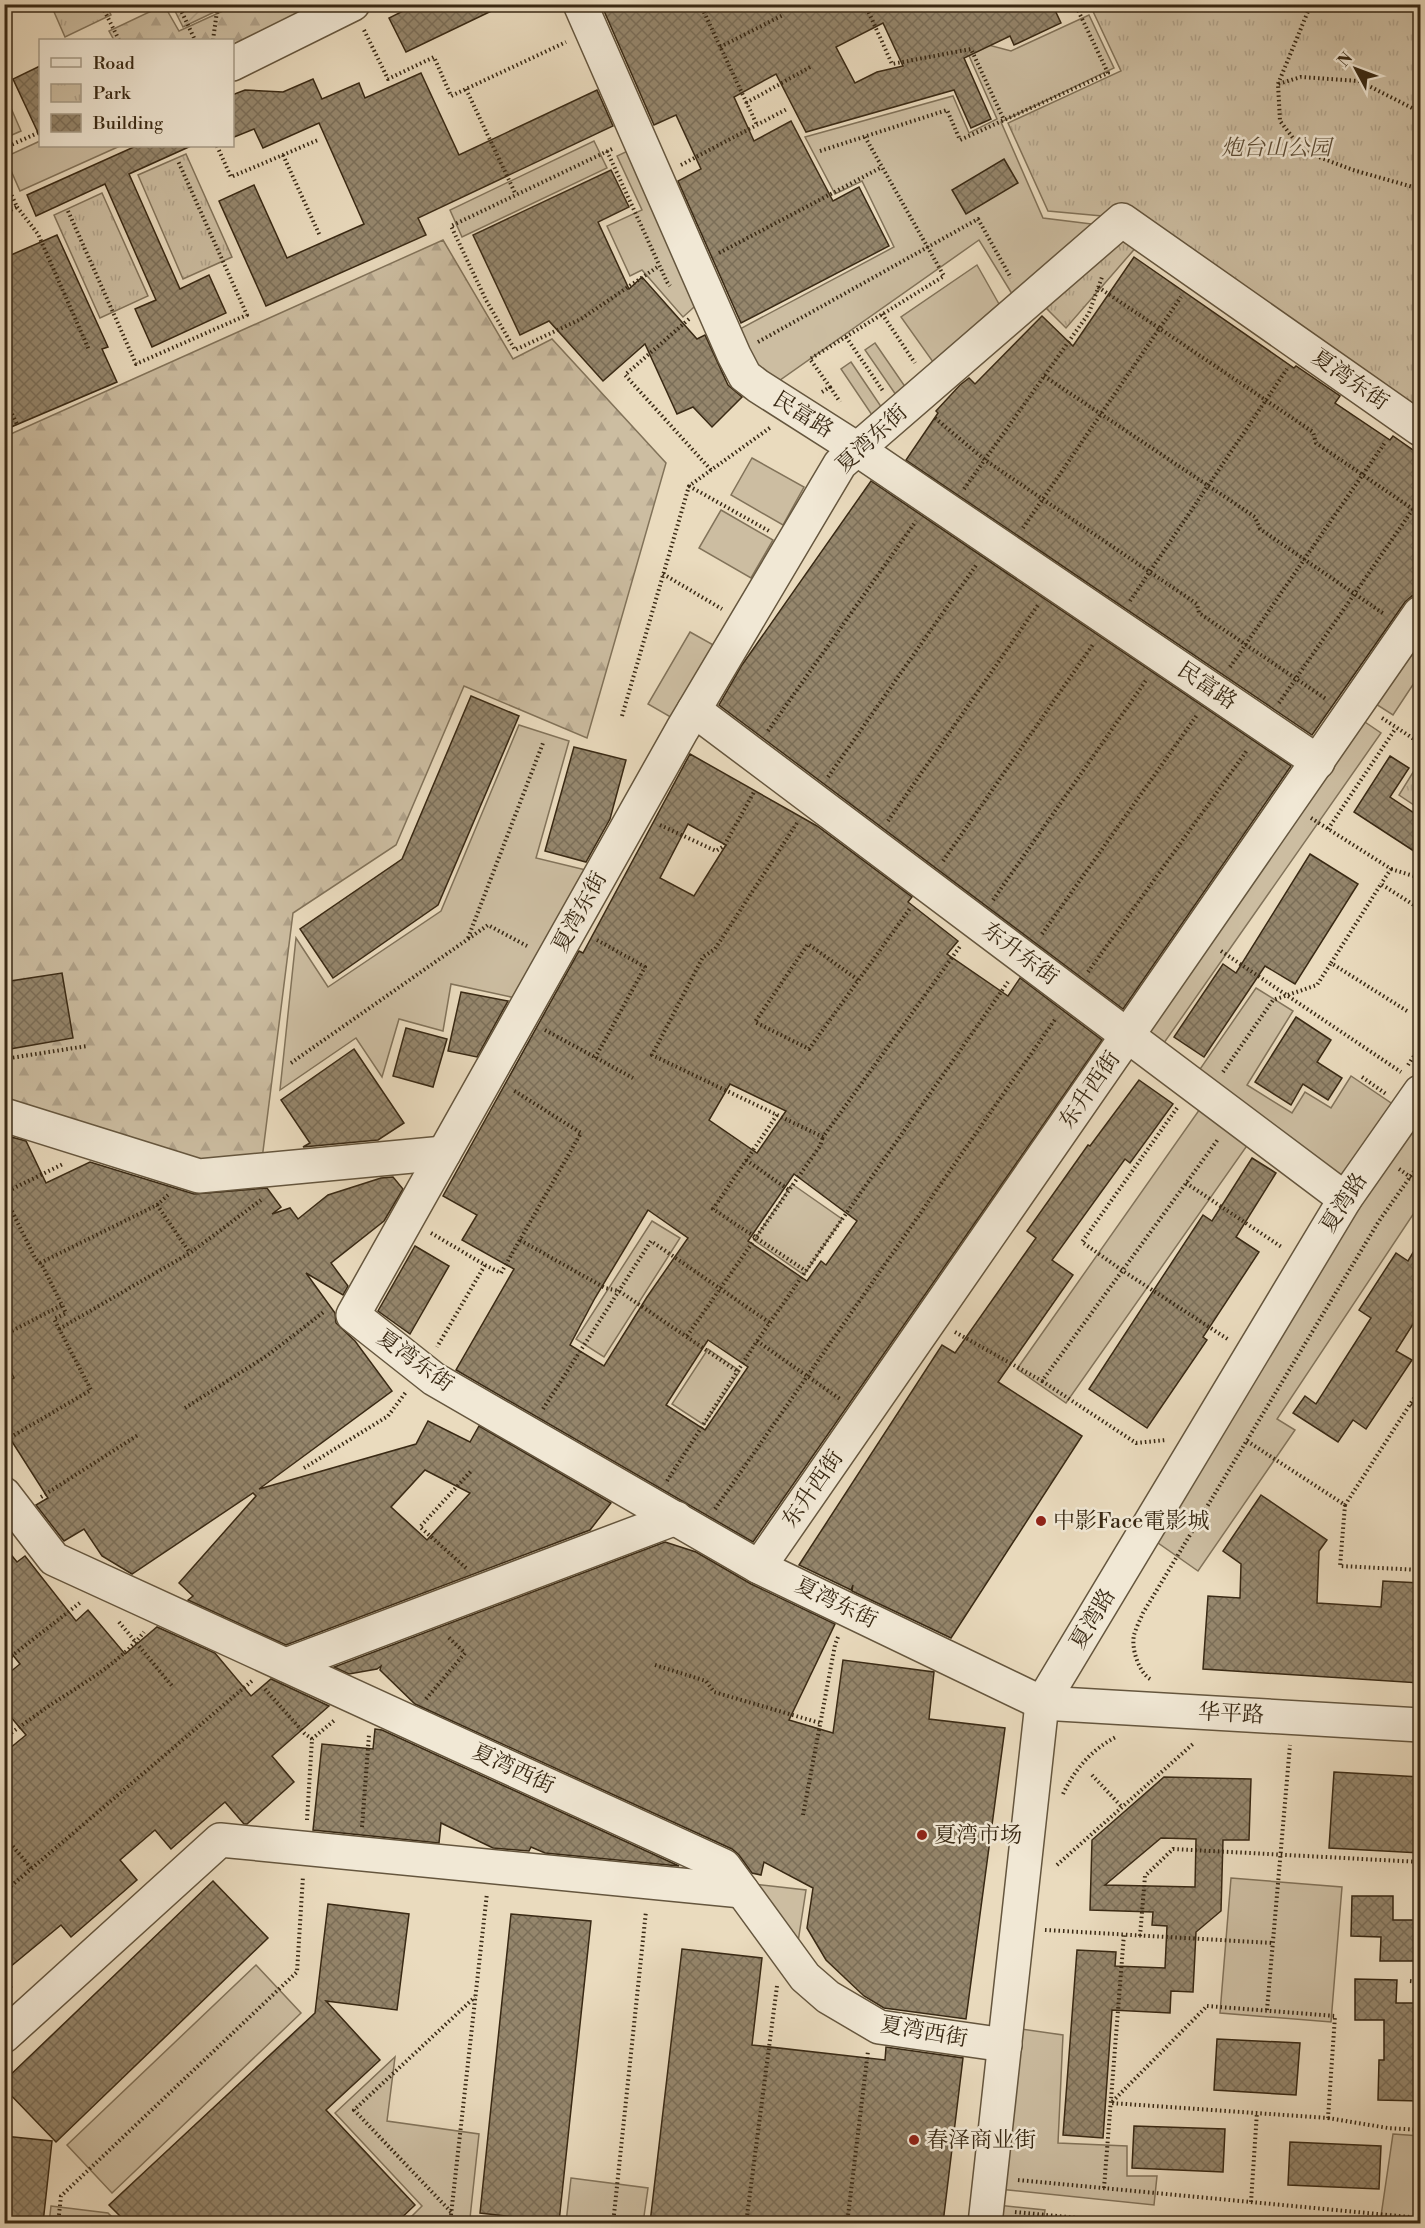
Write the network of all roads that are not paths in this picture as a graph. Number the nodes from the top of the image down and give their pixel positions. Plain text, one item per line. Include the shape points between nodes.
1 (352, 5) edge
2 (586, 17) edge
3 (234, 63) edge
4 (1420, 429) edge
5 (857, 449) junction
6 (1414, 622) edge
7 (694, 710) junction
8 (1318, 762) junction
9 (1128, 1036) junction
10 (1412, 1082) edge
11 (4, 1115) edge
12 (444, 1153) junction
13 (1345, 1198) junction
14 (11, 1502) edge
15 (676, 1518) junction
16 (759, 1567) junction
17 (281, 1663) junction
18 (1042, 1703) junction
19 (1420, 1725) edge
20 (742, 1891) junction
21 (4, 2036) edge
22 (1005, 2045) junction
23 (995, 2217) edge

1 - 3 street
2 - 5 street, 民富路 via 745,376
4 - 5 street, 夏湾东街 via 1122,220
5 - 7 street, 夏湾东街 via 840,464
5 - 8 street, 民富路
6 - 8 street, 东升西街
7 - 9 street, 东升东街
7 - 12 street, 夏湾东街
8 - 9 street, 东升西街
9 - 13 street, 东升东街
9 - 16 street, 东升西街
10 - 13 street, 夏湾路
11 - 12 street via 199,1176
12 - 15 street, 夏湾东街 via 353,1316 434,1379
13 - 18 street, 夏湾路
14 - 17 street, 夏湾西街 via 54,1559
15 - 16 street, 夏湾东街
15 - 17 street
16 - 18 street, 夏湾东街
17 - 20 street, 夏湾西街 via 724,1866
18 - 19 street, 华平路
18 - 22 street, 夏湾路
20 - 21 street via 220,1840
20 - 22 street, 夏湾西街 via 805,1977 828,1997 879,2027
22 - 23 street, 夏湾路 via 990,2177

